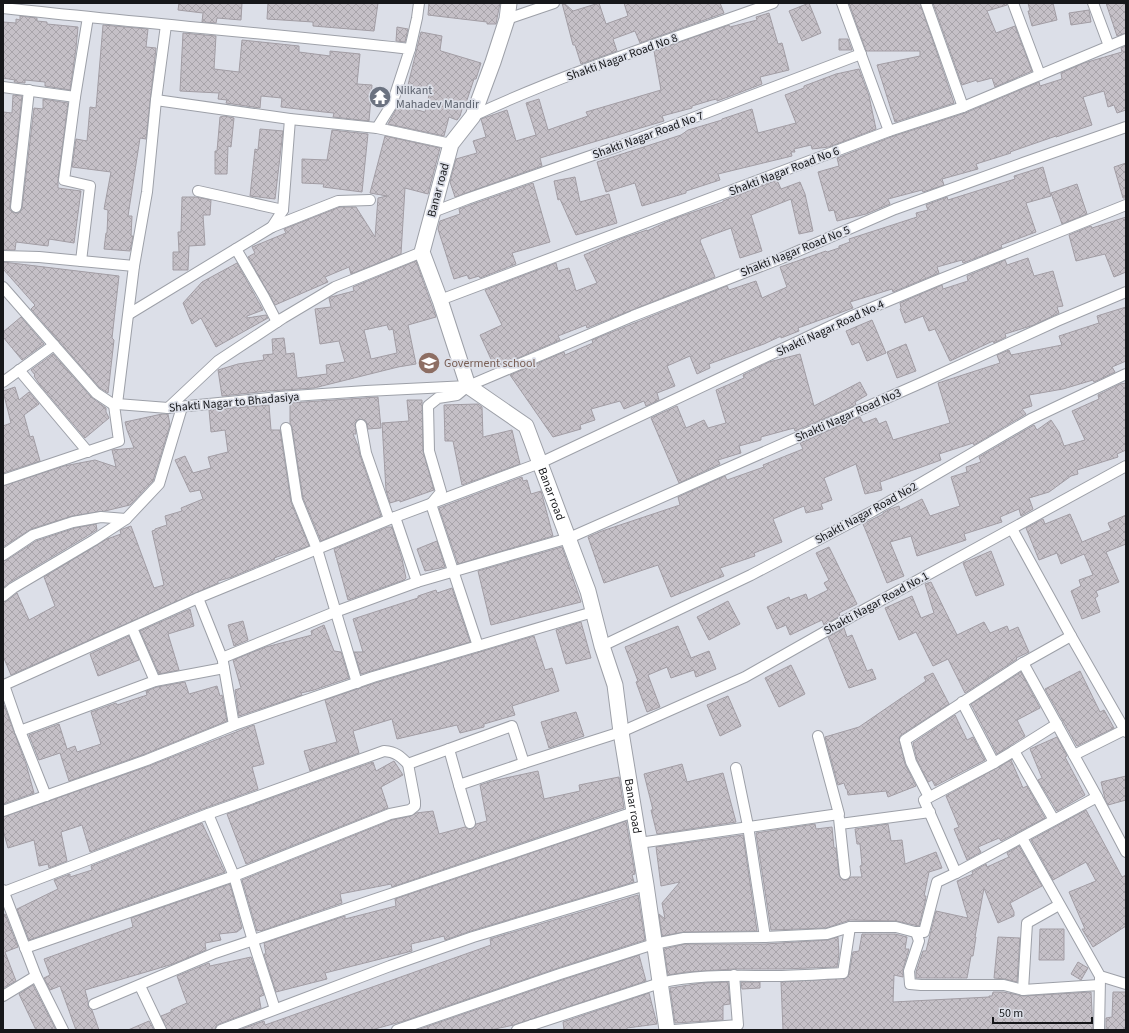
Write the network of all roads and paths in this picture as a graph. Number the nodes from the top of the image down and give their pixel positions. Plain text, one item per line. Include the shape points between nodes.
1 (419, 3) edge
2 (509, 3) edge
3 (554, 3) edge
4 (773, 3) edge
5 (842, 3) edge
6 (926, 3) edge
7 (1013, 3) edge
8 (1093, 3) edge
9 (3, 8) edge
10 (88, 17) junction
11 (507, 19) junction
12 (166, 25) junction
13 (1126, 39) edge
14 (1109, 46) junction
15 (410, 49) junction
16 (861, 54) junction
17 (1040, 75) junction
18 (3, 87) edge
19 (29, 90) junction
20 (75, 97) junction
21 (156, 100) junction
22 (962, 107) junction
23 (472, 116) junction
24 (290, 119) junction
25 (1126, 127) edge
26 (377, 128) junction
27 (889, 131) junction
28 (451, 144) junction
29 (198, 191) dead end
30 (370, 200) dead end
31 (1126, 205) edge
32 (16, 207) dead end
33 (283, 210) junction
34 (432, 212) junction
35 (272, 227) junction
36 (236, 249) junction
37 (422, 252) junction
38 (3, 256) edge
39 (81, 261) junction
40 (134, 266) junction
41 (3, 287) edge
42 (1126, 292) edge
43 (440, 300) junction
44 (129, 314) junction
45 (277, 322) junction
46 (54, 345) junction
47 (19, 370) junction
48 (1126, 374) edge
49 (3, 382) edge
50 (468, 386) junction
51 (116, 405) junction
52 (182, 407) junction
53 (168, 408) junction
54 (361, 425) dead end
55 (286, 428) dead end
56 (88, 452) junction
57 (540, 463) junction
58 (1126, 466) edge
59 (3, 480) edge
60 (431, 504) junction
61 (126, 518) junction
62 (392, 518) junction
63 (1012, 529) junction
64 (569, 538) junction
65 (317, 549) junction
66 (3, 555) edge
67 (454, 571) junction
68 (418, 582) junction
69 (3, 596) edge
70 (198, 598) junction
71 (336, 612) junction
72 (593, 612) junction
73 (132, 628) junction
74 (1071, 636) junction
75 (478, 646) junction
76 (602, 646) junction
77 (223, 663) junction
78 (1023, 663) junction
79 (156, 681) junction
80 (357, 683) junction
81 (962, 702) junction
82 (1057, 724) junction
83 (234, 725) junction
84 (1126, 730) edge
85 (20, 731) junction
86 (621, 732) junction
87 (818, 736) dead end
88 (449, 749) junction
89 (1014, 751) junction
90 (1074, 755) junction
91 (524, 763) junction
92 (994, 763) junction
93 (408, 764) junction
94 (736, 768) dead end
95 (459, 785) junction
96 (46, 796) junction
97 (929, 797) junction
98 (1097, 797) junction
99 (3, 811) edge
100 (634, 812) junction
101 (930, 812) junction
102 (208, 814) junction
103 (839, 819) junction
104 (1054, 820) junction
105 (470, 823) dead end
106 (748, 826) junction
107 (1022, 838) junction
108 (639, 843) junction
109 (1125, 849) edge
110 (956, 873) junction
111 (845, 874) dead end
112 (234, 876) junction
113 (646, 885) junction
114 (3, 891) edge
115 (1059, 905) junction
116 (850, 928) junction
117 (915, 932) junction
118 (766, 937) junction
119 (253, 942) junction
120 (654, 944) junction
121 (25, 948) junction
122 (734, 975) junction
123 (36, 976) junction
124 (1100, 980) junction
125 (660, 983) junction
126 (1126, 984) edge
127 (140, 986) junction
128 (1023, 990) junction
129 (3, 996) edge
130 (94, 1004) dead end
131 (275, 1009) junction
132 (533, 1028) edge
133 (63, 1030) edge
134 (161, 1030) edge
135 (221, 1030) edge
136 (397, 1030) edge
137 (517, 1030) edge
138 (667, 1030) edge
139 (674, 1030) edge
140 (1098, 1030) edge

1 - 15 street
2 - 11 street, Banar road
3 - 11 street
4 - 23 street, Shakti Nagar Road No 8 via 572,75
5 - 16 street
6 - 22 street
7 - 17 street
8 - 14 street
9 - 10 street
10 - 12 street
10 - 20 street
11 - 23 street, Banar road
12 - 15 street
12 - 21 street
13 - 14 street, Shakti Nagar Road No 6
14 - 17 street, Shakti Nagar Road No 6
15 - 26 street via 392,104
16 - 27 street
16 - 34 street, Shakti Nagar Road No 7 via 619,146
17 - 22 street, Shakti Nagar Road No 6
18 - 19 street
19 - 20 street
19 - 32 street
20 - 39 street via 64,180 90,186
21 - 24 street
21 - 40 street via 147,192
22 - 27 street, Shakti Nagar Road No 6
23 - 28 street, Banar road
24 - 26 street
24 - 33 street
25 - 50 street, Shakti Nagar Road No 5 via 1022,162 894,210
26 - 28 street
27 - 43 street, Shakti Nagar Road No 6
28 - 34 street, Banar road
29 - 33 street
30 - 35 street via 338,201
31 - 57 street, Shakti Nagar Road No.4 via 852,316
33 - 35 street
34 - 37 street, Banar road
35 - 36 street
36 - 44 street
36 - 45 street
37 - 43 street
37 - 45 street via 335,287
38 - 39 street
39 - 40 street
40 - 44 street
41 - 46 street, Shakti Nagar to Bhadasiya
42 - 64 street, Shakti Nagar Road No3
43 - 50 street
44 - 51 street
45 - 53 street via 218,361
46 - 47 street
46 - 51 street, Shakti Nagar to Bhadasiya via 96,393
47 - 49 street
47 - 56 street
48 - 76 street, Shakti Nagar Road No2 via 1031,419 873,511 765,568
50 - 52 street, Shakti Nagar to Bhadasiya via 366,391
50 - 57 street, Banar road via 526,426
50 - 60 street via 457,395 438,398 428,406 429,450 441,492
51 - 53 street, Shakti Nagar to Bhadasiya
51 - 56 street via 119,441
52 - 53 street, Shakti Nagar to Bhadasiya
52 - 61 street via 159,484
54 - 62 street via 366,453
55 - 65 street via 297,500
56 - 59 street
57 - 60 street, Shakti Nagar Road No.4
57 - 64 street, Banar road
58 - 63 street, Shakti Nagar Road No.1
60 - 62 street, Shakti Nagar Road No.4
60 - 67 street
61 - 66 street via 101,517 74,522 33,535
61 - 69 street
62 - 65 street, Shakti Nagar Road No.4
62 - 68 street
63 - 74 street
63 - 86 street, Shakti Nagar Road No.1 via 745,677
64 - 67 street, Shakti Nagar Road No3
64 - 72 street, Banar road
65 - 70 street, Shakti Nagar Road No.4
65 - 71 street
67 - 68 street, Shakti Nagar Road No3
67 - 75 street
68 - 71 street, Shakti Nagar Road No3
70 - 73 street, Shakti Nagar Road No.4
70 - 77 street
71 - 77 street, Shakti Nagar Road No3
71 - 80 street
72 - 75 street
72 - 76 street, Banar road
73 - 79 street
73 - 85 street, Shakti Nagar Road No.4 via 4,685
74 - 78 street
74 - 84 street
75 - 80 street
76 - 86 street, Banar road via 615,685
77 - 79 street, Shakti Nagar Road No3
77 - 83 street
78 - 81 street
78 - 82 street
79 - 85 street, Shakti Nagar Road No3
80 - 83 street
81 - 92 street
81 - 97 street via 905,740 911,762
82 - 89 street
82 - 90 street
83 - 96 street via 147,760
84 - 90 street
85 - 96 street
86 - 91 street, Shakti Nagar Road No.1
86 - 100 street, Banar road
87 - 103 street
88 - 91 street via 512,726
88 - 93 street
88 - 95 street
89 - 92 street
89 - 104 street
90 - 98 street
91 - 95 street, Shakti Nagar Road No.1
92 - 97 street
93 - 102 street via 398,754 384,751
93 - 112 street via 415,801 415,806 410,810 390,814
94 - 106 street
95 - 105 street
96 - 99 street
97 - 101 street via 924,800
98 - 104 street
98 - 109 street
100 - 108 street, Banar road
100 - 119 street
101 - 103 street
101 - 110 street
102 - 112 street
102 - 114 street
103 - 106 street
103 - 111 street
104 - 107 street
106 - 108 street
106 - 118 street
107 - 110 street
107 - 115 street
108 - 113 street, Banar road
110 - 117 street via 937,882 924,932
112 - 119 street
112 - 121 street
113 - 120 street, Banar road
113 - 131 street via 473,937
114 - 121 street
115 - 124 street
115 - 128 street via 1027,923
116 - 117 street via 896,927
116 - 118 street via 827,934
116 - 122 street via 843,973
117 - 128 street via 919,941 909,971 910,984 1004,986
118 - 120 street via 684,938
119 - 127 street via 215,953
119 - 131 street
120 - 125 street, Banar road
120 - 136 street
121 - 123 street
122 - 125 street via 678,979
122 - 139 street via 738,1025
123 - 129 street
123 - 133 street
124 - 126 street
124 - 128 street
124 - 140 street
125 - 132 street
125 - 138 street, Banar road
127 - 130 street
127 - 134 street
131 - 135 street
132 - 137 street

